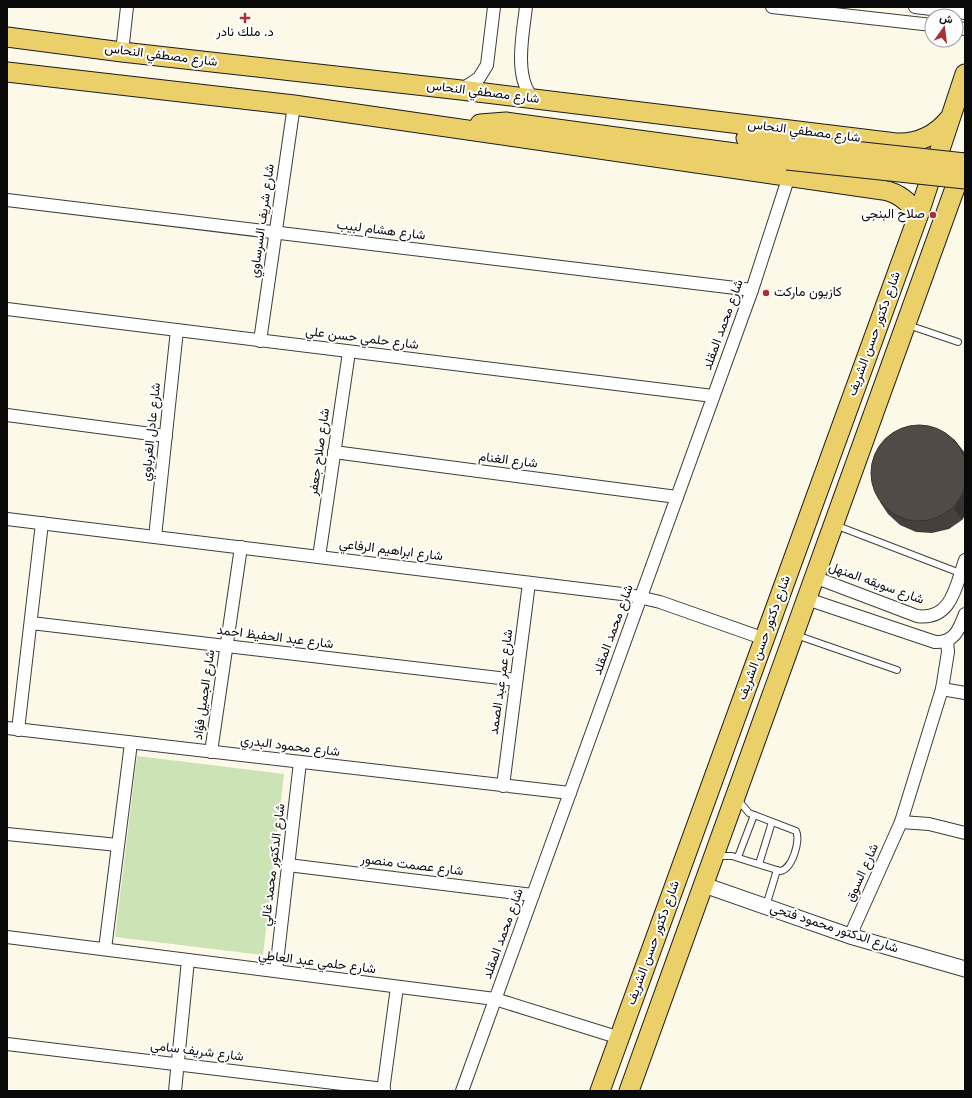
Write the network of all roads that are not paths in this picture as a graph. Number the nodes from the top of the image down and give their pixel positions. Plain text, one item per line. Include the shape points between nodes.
1 (127, 7) edge
2 (494, 7) edge
3 (526, 7) edge
4 (772, 7) edge
5 (915, 7) edge
6 (835, 10) edge
7 (851, 11) edge
8 (965, 13) edge
9 (924, 24) edge
10 (7, 37) edge
11 (122, 52) junction
12 (7, 72) edge
13 (965, 74) edge
14 (461, 90) junction
15 (534, 99) junction
16 (294, 105) junction
17 (950, 118) junction
18 (870, 140) junction
19 (940, 150) junction
20 (965, 159) edge
21 (788, 160) junction
22 (965, 163) edge
23 (929, 185) junction
24 (855, 186) junction
25 (961, 192) edge
26 (7, 200) edge
27 (918, 216) junction
28 (276, 232) junction
29 (752, 290) junction
30 (7, 310) edge
31 (906, 324) junction
32 (177, 330) junction
33 (260, 340) junction
34 (958, 342) dead end
35 (349, 352) junction
36 (714, 396) junction
37 (7, 415) edge
38 (166, 436) junction
39 (334, 452) junction
40 (677, 496) junction
41 (7, 519) edge
42 (42, 523) junction
43 (834, 524) junction
44 (155, 537) junction
45 (242, 547) junction
46 (319, 557) junction
47 (963, 572) edge
48 (814, 577) junction
49 (530, 582) junction
50 (641, 597) junction
51 (807, 599) junction
52 (965, 614) edge
53 (31, 623) junction
54 (794, 635) junction
55 (765, 639) junction
56 (947, 641) junction
57 (226, 646) junction
58 (897, 670) dead end
59 (516, 680) junction
60 (942, 689) junction
61 (965, 693) edge
62 (13, 729) edge
63 (131, 743) junction
64 (211, 752) junction
65 (300, 762) junction
66 (502, 786) junction
67 (570, 793) junction
68 (736, 795) junction
69 (754, 815) junction
70 (772, 822) junction
71 (901, 822) junction
72 (965, 833) edge
73 (7, 834) edge
74 (118, 845) junction
75 (714, 857) junction
76 (738, 857) junction
77 (759, 864) junction
78 (288, 865) junction
79 (777, 870) junction
80 (704, 885) junction
81 (533, 895) junction
82 (766, 907) junction
83 (850, 936) junction
84 (7, 937) edge
85 (105, 949) junction
86 (188, 960) junction
87 (646, 967) junction
88 (965, 969) edge
89 (276, 971) junction
90 (671, 976) junction
91 (397, 987) junction
92 (495, 999) junction
93 (620, 1038) junction
94 (7, 1044) edge
95 (178, 1064) junction
96 (384, 1090) edge
97 (175, 1091) edge
98 (462, 1091) edge
99 (600, 1091) edge
100 (629, 1091) edge

1 - 11 street
2 - 14 street via 487,65 479,78
3 - 15 street via 522,44 523,76 527,92
4 - 6 street
5 - 8 street
6 - 7 street
7 - 9 street
10 - 11 main road, شارع مصطفي النحاس
11 - 14 main road, شارع مصطفي النحاس
12 - 16 main road
13 - 17 main road, شارع دكتور حسن الشريف
14 - 15 main road, شارع مصطفي النحاس
15 - 18 main road, شارع مصطفي النحاس
15 - 21 main road via 560,112
16 - 21 main road via 461,129 483,123 506,122
16 - 28 street, شارع شريف السرساوي
17 - 18 main road, شارع مصطفي النحاس via 937,132 918,141 896,144
17 - 19 main road, شارع دكتور حسن الشريف
18 - 24 main road via 879,154 878,171 866,183
19 - 20 main road via 950,161 958,162
19 - 23 main road, شارع دكتور حسن الشريف
20 - 25 main road, شارع دكتور حسن الشريف
21 - 22 main road, bridge
21 - 24 main road
21 - 25 main road, bridge
21 - 29 street, شارع محمد المقلد
23 - 25 main road via 943,185
23 - 27 main road, شارع دكتور حسن الشريف
24 - 27 main road via 896,194 908,202
25 - 31 main road, شارع دكتور حسن الشريف via 945,216
26 - 28 street, شارع هشام لبيب
27 - 55 main road, شارع دكتور حسن الشريف
28 - 29 street, شارع هشام لبيب
28 - 33 street, شارع شريف السرساوي
29 - 36 street, شارع محمد المقلد
30 - 32 street, شارع حلمي حسن علي
31 - 34 lane
31 - 43 main road, شارع دكتور حسن الشريف
32 - 33 street, شارع حلمي حسن علي
32 - 38 street, شارع عادل الغرباوي
33 - 35 street, شارع حلمي حسن علي
35 - 36 street, شارع حلمي حسن علي
35 - 39 street, شارع صلاح جعفر
36 - 40 street, شارع محمد المقلد
37 - 38 street
38 - 44 street, شارع عادل الغرباوي
39 - 40 street, شارع الغنام
39 - 46 street, شارع صلاح جعفر
40 - 50 street, شارع محمد المقلد
41 - 42 street, شارع ابراهيم الرفاعي
42 - 44 street, شارع ابراهيم الرفاعي
42 - 53 street
43 - 47 lane
43 - 48 main road, شارع دكتور حسن الشريف
44 - 45 street, شارع ابراهيم الرفاعي
45 - 46 street, شارع ابراهيم الرفاعي
45 - 57 street, شارع الجميل فؤاد
46 - 49 street, شارع ابراهيم الرفاعي
47 - 48 street, شارع سويقه المنهل via 949,605 939,613 923,616
48 - 51 main road, شارع دكتور حسن الشريف
49 - 50 street, شارع ابراهيم الرفاعي
49 - 59 street, شارع عمر عبد الصمد
50 - 55 street, شارع ابراهيم الرفاعي
50 - 67 street, شارع محمد المقلد
51 - 54 main road, شارع دكتور حسن الشريف
51 - 56 street via 930,641
52 - 56 street via 956,634
53 - 57 street, شارع عبد الحفيظ احمد
53 - 62 street
54 - 58 lane
54 - 68 main road, شارع دكتور حسن الشريف
55 - 87 main road, شارع دكتور حسن الشريف
56 - 60 street, شارع السوق via 948,652
57 - 59 street, شارع عبد الحفيظ احمد
57 - 64 street, شارع الجميل فؤاد
59 - 66 street, شارع عمر عبد الصمد
60 - 61 street
60 - 71 street, شارع السوق
62 - 63 street, شارع محمود البدري
63 - 64 street, شارع محمود البدري
63 - 74 street
64 - 65 street, شارع محمود البدري
65 - 66 street, شارع محمود البدري
65 - 78 street, شارع الدكتور محمد غالي
66 - 67 street, شارع محمود البدري
67 - 81 street, شارع محمد المقلد
68 - 69 lane via 741,805
68 - 75 main road, شارع دكتور حسن الشريف
69 - 70 lane
69 - 76 lane
70 - 77 lane
70 - 79 lane via 793,828 798,838 790,865 783,871
71 - 72 street via 929,824
71 - 83 street, شارع السوق
73 - 74 street
74 - 85 street
75 - 76 lane
75 - 80 main road, شارع دكتور حسن الشريف
76 - 77 lane
77 - 79 lane
78 - 81 street, شارع عصمت منصور
78 - 89 street, شارع الدكتور محمد غالي
79 - 82 lane
80 - 82 street, شارع الدكتور محمود فتحي
80 - 90 main road, شارع دكتور حسن الشريف
81 - 92 street, شارع محمد المقلد
82 - 83 street, شارع الدكتور محمود فتحي
83 - 88 street, شارع الدكتور محمود فتحي
84 - 85 street, شارع حلمي عبد العاطي
85 - 86 street, شارع حلمي عبد العاطي
86 - 89 street, شارع حلمي عبد العاطي
86 - 95 street
87 - 90 main road
87 - 93 main road, شارع دكتور حسن الشريف
89 - 91 street, شارع حلمي عبد العاطي
90 - 100 main road, شارع دكتور حسن الشريف
91 - 92 street, شارع حلمي عبد العاطي
91 - 96 street, شارع شريف سامي
92 - 93 street, شارع حلمي عبد العاطي
92 - 98 street, شارع محمد المقلد
93 - 99 main road, شارع دكتور حسن الشريف
94 - 95 street, شارع شريف سامي
95 - 96 street, شارع شريف سامي
95 - 97 street

